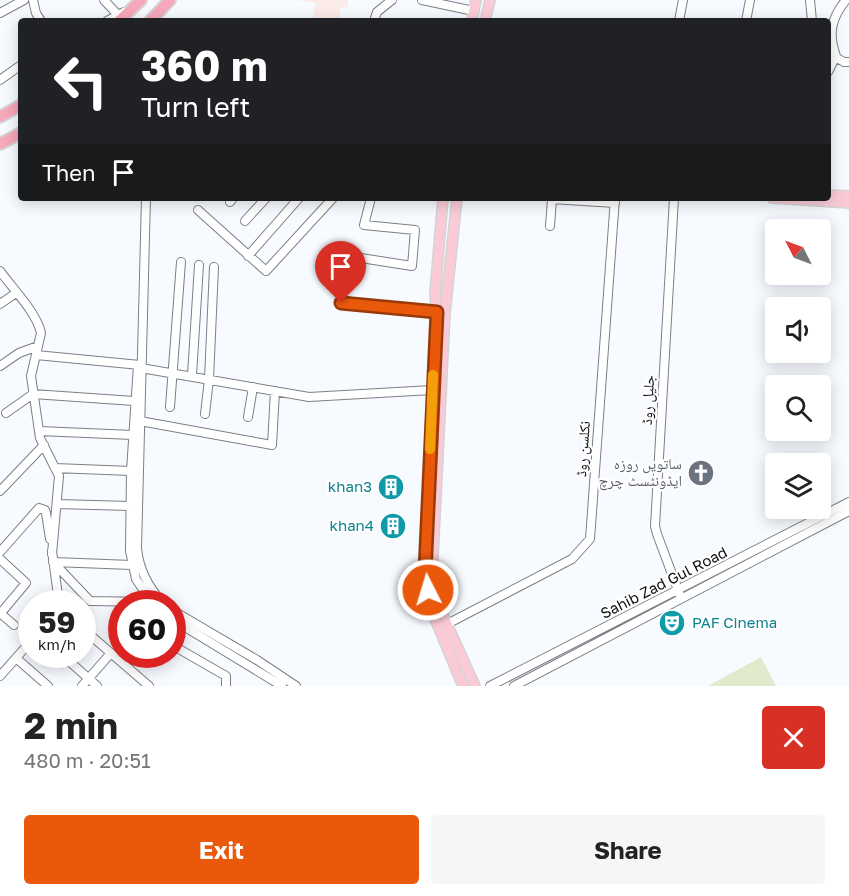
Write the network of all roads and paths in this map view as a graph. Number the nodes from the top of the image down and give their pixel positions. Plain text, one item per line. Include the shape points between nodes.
1 (24, 0) edge
2 (33, 0) edge
3 (104, 0) edge
4 (140, 0) edge
5 (170, 0) edge
6 (392, 0) edge
7 (422, 0) edge
8 (476, 0) edge
9 (490, 0) edge
10 (683, 0) edge
11 (740, 0) edge
12 (810, 0) edge
13 (846, 0) edge
14 (750, 1) edge
15 (0, 13) edge
16 (473, 16) edge
17 (39, 18) edge
18 (119, 18) edge
19 (153, 18) edge
20 (375, 18) edge
21 (486, 18) edge
22 (680, 18) edge
23 (747, 18) edge
24 (812, 18) edge
25 (832, 54) edge
26 (849, 62) edge
27 (18, 67) edge
28 (0, 80) edge
29 (18, 107) edge
30 (0, 117) edge
31 (18, 135) edge
32 (0, 144) edge
33 (831, 195) edge
34 (849, 196) edge
35 (146, 201) edge
36 (264, 201) edge
37 (296, 201) edge
38 (330, 201) edge
39 (370, 201) edge
40 (443, 201) edge
41 (457, 201) edge
42 (552, 201) edge
43 (615, 201) edge
44 (674, 201) edge
45 (818, 201) edge
46 (849, 203) edge
47 (198, 210) dead end
48 (245, 221) dead end
49 (550, 226) dead end
50 (248, 256) junction
51 (181, 262) dead end
52 (199, 266) dead end
53 (214, 267) dead end
54 (0, 271) edge
55 (0, 279) edge
56 (14, 295) junction
57 (0, 304) edge
58 (437, 312) junction
59 (38, 344) junction
60 (36, 355) junction
61 (140, 364) junction
62 (0, 366) edge
63 (172, 372) junction
64 (192, 375) junction
65 (209, 379) junction
66 (253, 387) junction
67 (432, 390) junction
68 (275, 391) junction
69 (33, 394) junction
70 (134, 401) junction
71 (170, 406) dead end
72 (6, 413) dead end
73 (205, 414) dead end
74 (248, 417) dead end
75 (140, 422) junction
76 (39, 431) junction
77 (133, 435) junction
78 (44, 445) junction
79 (55, 468) junction
80 (131, 471) junction
81 (0, 491) edge
82 (849, 502) edge
83 (57, 504) junction
84 (130, 506) junction
85 (849, 511) edge
86 (0, 552) edge
87 (53, 558) junction
88 (0, 559) edge
89 (132, 565) junction
90 (57, 590) edge
91 (142, 590) edge
92 (151, 590) edge
93 (680, 595) junction
94 (108, 602) edge
95 (0, 613) edge
96 (186, 618) edge
97 (451, 622) dead end
98 (14, 626) dead end
99 (186, 628) edge
100 (96, 640) edge
101 (108, 650) edge
102 (186, 653) edge
103 (18, 656) edge
104 (108, 656) edge
105 (16, 658) junction
106 (77, 668) edge
107 (128, 668) edge
108 (0, 676) edge
109 (88, 678) junction
110 (284, 684) edge
111 (48, 686) edge
112 (82, 686) edge
113 (97, 686) edge
114 (149, 686) edge
115 (226, 686) edge
116 (296, 686) edge
117 (463, 686) edge
118 (475, 686) edge
119 (490, 686) edge
120 (514, 686) edge

1 - 15 street
2 - 17 street
3 - 18 street
4 - 18 highway
5 - 19 highway
6 - 20 street
7 - 16 street
8 - 16 main road
9 - 21 main road
10 - 22 street
11 - 14 street
12 - 24 street
13 - 25 street via 832,26
14 - 23 street
25 - 26 street
27 - 28 street
29 - 30 highway
31 - 32 highway
33 - 34 main road
35 - 61 street
36 - 48 street
37 - 50 street
38 - 50 street via 266,271
39 - 58 street via 364,225 415,230 412,266 342,255 341,303
40 - 58 main road
41 - 118 main road via 444,324 432,575 438,604
42 - 49 street
43 - 97 street, نکلسن روڈ via 590,539 572,559
44 - 93 street, جلیل روڈ via 655,526
45 - 46 main road
47 - 50 street
51 - 63 street
52 - 64 street
53 - 65 street
54 - 56 street
55 - 56 street
56 - 57 street
56 - 59 street via 38,322
58 - 67 main road
59 - 60 street
59 - 62 street
60 - 61 street
60 - 69 street via 31,376
61 - 63 street
61 - 70 street
61 - 75 street
63 - 64 street
63 - 71 street
64 - 65 street
65 - 66 street
65 - 73 street
66 - 68 street
66 - 74 street
67 - 68 street via 309,397
67 - 117 main road via 425,572 430,608
68 - 75 street via 272,445
69 - 70 street
69 - 72 street
69 - 76 street
70 - 77 street
75 - 92 street via 137,548
76 - 77 street
76 - 78 street
77 - 80 street
78 - 79 street
78 - 81 street
79 - 80 street
79 - 83 street via 59,476
80 - 84 street
82 - 93 street, Sahib Zad Gul Road
83 - 84 street
83 - 87 street
84 - 89 street
85 - 93 street, Sahib Zad Gul Road
86 - 87 street via 41,508 46,513
87 - 89 street
87 - 90 street
87 - 94 street via 90,601
88 - 95 street via 26,583
89 - 91 street
93 - 119 street, Sahib Zad Gul Road
93 - 120 street, Sahib Zad Gul Road
95 - 98 street
96 - 110 street via 257,660
99 - 110 street
100 - 101 street
102 - 115 street via 226,676
103 - 105 street
104 - 109 street
105 - 108 street
105 - 111 street
106 - 109 street
107 - 114 street
109 - 112 street
109 - 113 street
110 - 116 street

